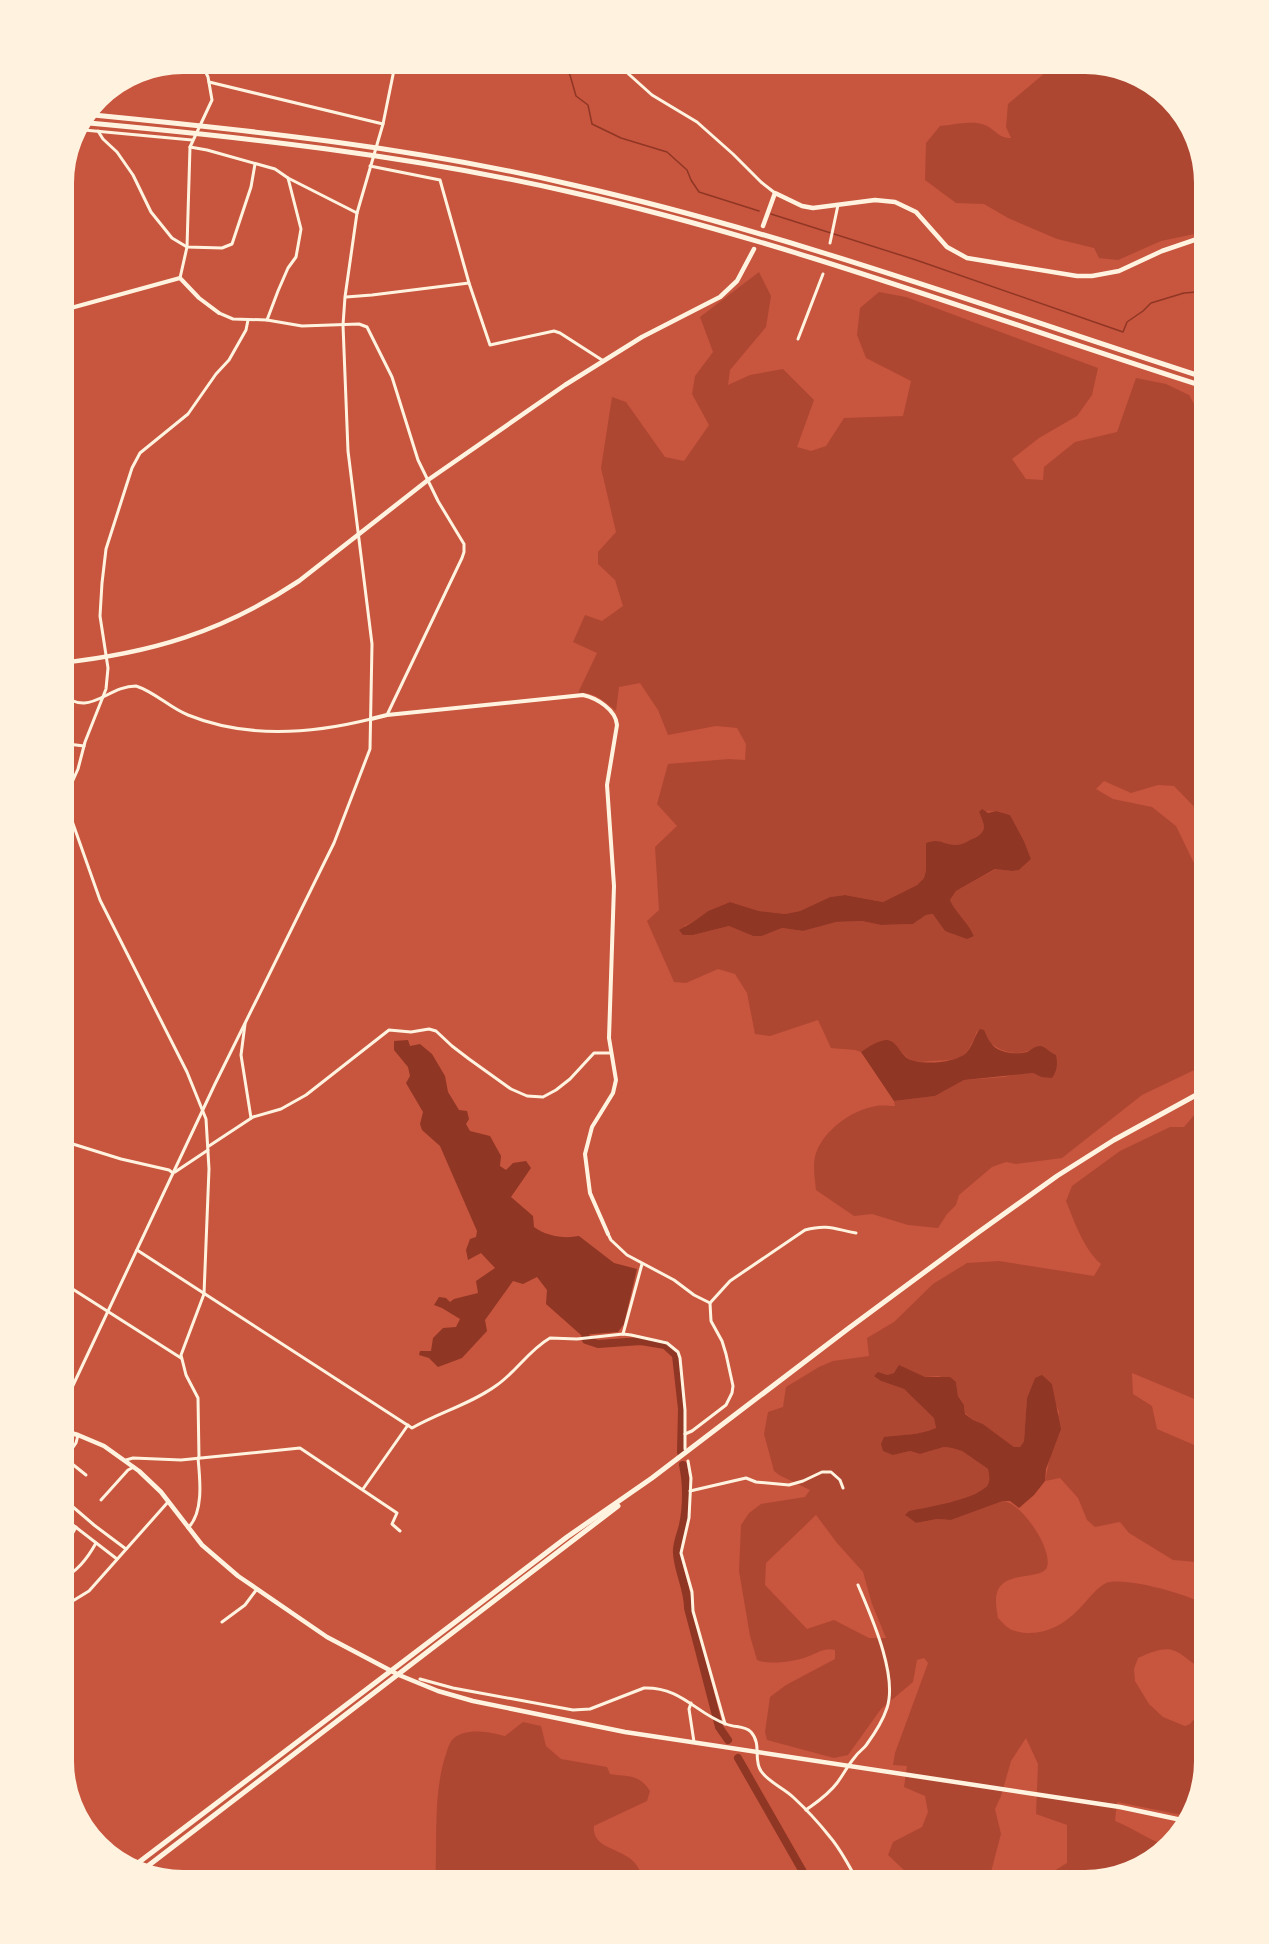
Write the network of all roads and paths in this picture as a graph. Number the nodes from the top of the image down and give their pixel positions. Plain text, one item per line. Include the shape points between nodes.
1 (204, 71) edge
2 (394, 71) edge
3 (625, 71) edge
4 (209, 82) junction
5 (94, 115) edge
6 (89, 123) edge
7 (383, 124) junction
8 (84, 130) edge
9 (98, 131) junction
10 (192, 140) junction
11 (190, 147) junction
12 (255, 164) junction
13 (370, 166) junction
14 (288, 178) junction
15 (775, 193) junction
16 (838, 205) junction
17 (357, 213) junction
18 (763, 226) dead end
19 (1198, 238) edge
20 (830, 243) dead end
21 (187, 247) junction
22 (754, 249) dead end
23 (822, 274) dead end
24 (180, 278) junction
25 (469, 283) junction
26 (345, 297) junction
27 (71, 308) edge
28 (219, 313) joint
29 (248, 320) junction
30 (267, 320) junction
31 (344, 325) junction
32 (798, 339) dead end
33 (602, 360) junction
34 (1198, 375) edge
35 (1198, 384) edge
36 (428, 480) junction
37 (359, 533) junction
38 (106, 657) junction
39 (71, 662) edge
40 (104, 697) junction
41 (71, 701) edge
42 (387, 715) junction
43 (371, 719) junction
44 (71, 744) edge
45 (84, 746) junction
46 (71, 784) edge
47 (71, 819) edge
48 (245, 1022) junction
49 (611, 1053) junction
50 (1198, 1094) edge
51 (203, 1111) junction
52 (251, 1118) junction
53 (70, 1143) edge
54 (208, 1148) junction
55 (173, 1173) junction
56 (856, 1233) dead end
57 (608, 1234) joint
58 (137, 1250) junction
59 (642, 1264) junction
60 (70, 1287) edge
61 (204, 1294) junction
62 (710, 1303) junction
63 (108, 1311) junction
64 (860, 1321) junction
65 (623, 1334) junction
66 (181, 1358) junction
67 (70, 1391) edge
68 (408, 1425) junction
69 (70, 1433) edge
70 (684, 1434) junction
71 (78, 1435) junction
72 (70, 1449) edge
73 (685, 1449) dead end
74 (198, 1458) junction
75 (124, 1461) junction
76 (688, 1461) dead end
77 (70, 1463) edge
78 (134, 1467) junction
79 (86, 1475) dead end
80 (843, 1488) dead end
81 (363, 1489) junction
82 (690, 1491) junction
83 (101, 1500) dead end
84 (168, 1502) junction
85 (70, 1505) edge
86 (70, 1523) edge
87 (76, 1527) junction
88 (188, 1528) junction
89 (399, 1531) dead end
90 (70, 1538) edge
91 (96, 1543) junction
92 (126, 1549) junction
93 (117, 1559) junction
94 (70, 1575) edge
95 (858, 1585) dead end
96 (257, 1589) junction
97 (71, 1602) joint
98 (70, 1608) edge
99 (222, 1622) dead end
100 (391, 1671) junction
101 (399, 1675) junction
102 (420, 1679) dead end
103 (691, 1703) junction
104 (562, 1709) junction
105 (556, 1718) junction
106 (725, 1724) junction
107 (694, 1742) junction
108 (758, 1751) junction
109 (848, 1766) junction
110 (806, 1810) junction
111 (1181, 1820) edge
112 (137, 1864) edge
113 (146, 1868) edge
114 (853, 1874) edge

1 - 4 street
2 - 7 street
3 - 15 street via 652,95 697,122
4 - 7 street
4 - 10 street via 211,103
5 - 34 highway via 299,136 571,184 744,229
6 - 35 highway via 297,144 459,169 570,192 860,273
7 - 13 street
8 - 9 street
9 - 10 street
9 - 21 street via 123,160 166,232
10 - 11 street
11 - 12 street
11 - 21 street
12 - 14 street via 275,169
12 - 21 street via 232,244 222,249
13 - 17 street
13 - 25 street via 440,180
14 - 17 street
14 - 30 street via 301,229 297,254
15 - 16 main road via 802,206
15 - 18 main road
16 - 19 main road via 875,200 895,202 916,212 947,247 967,258 1077,276 1119,271
16 - 20 street
17 - 26 street
21 - 24 street
22 - 33 main road via 737,281 720,297
23 - 32 street
24 - 27 street
24 - 28 street
25 - 26 street
25 - 33 street via 490,345 554,331
26 - 31 street
28 - 29 street
29 - 30 street
29 - 38 street via 232,354 188,414 140,453 132,468 106,549 100,616
30 - 31 street via 302,326
31 - 36 street via 362,324 369,329 392,377
31 - 37 street via 348,451
33 - 36 main road
36 - 37 main road
36 - 42 street via 465,552
37 - 38 main road via 299,581 254,609 172,643
37 - 43 street via 372,644
38 - 39 main road
38 - 40 street
40 - 41 street via 92,702
40 - 43 street via 136,686 188,715 261,732 339,727
40 - 45 street
42 - 43 street
42 - 49 street via 583,695 596,699 615,716 617,725 607,785 614,886 609,997
43 - 48 street via 367,758 334,843
44 - 45 street
45 - 46 street
47 - 51 street via 100,900 188,1072
48 - 51 street
48 - 52 street via 242,1055
49 - 52 street via 594,1053 556,1090 534,1097 511,1089 434,1030 391,1030 306,1095 281,1109
49 - 57 street via 615,1088 592,1127 585,1154 590,1193
50 - 64 highway via 1057,1176
51 - 54 street
51 - 55 street
52 - 54 street
53 - 55 street
54 - 55 street
54 - 61 street
55 - 58 street
56 - 62 street via 836,1227 805,1230 730,1281
57 - 59 street via 621,1250
58 - 61 street
58 - 63 street
59 - 62 street
59 - 65 street
60 - 63 street
61 - 66 street
61 - 68 street
62 - 70 street via 711,1321 726,1354 732,1393 726,1405
63 - 66 street
63 - 67 street
64 - 100 highway
64 - 101 highway
65 - 68 street via 548,1339 496,1386 462,1406 412,1428
65 - 70 street via 666,1342 679,1354
66 - 74 street via 198,1398
68 - 81 street
69 - 71 main road
70 - 73 street
71 - 72 street
71 - 75 main road via 104,1446
74 - 75 street
74 - 81 street via 300,1448
74 - 88 street via 200,1495
75 - 78 main road
76 - 82 street
77 - 79 street
78 - 83 street
78 - 84 main road
80 - 82 street via 831,1472 822,1472 789,1485 746,1478
81 - 89 street via 397,1513 392,1524
82 - 106 street via 681,1553
84 - 88 main road
84 - 92 street
85 - 92 street
86 - 87 street
87 - 90 street
87 - 91 street
88 - 96 main road via 220,1562
91 - 93 street
91 - 94 street
92 - 93 street
93 - 97 street via 89,1591
95 - 109 street via 887,1666 890,1697 878,1728
96 - 99 street via 245,1605
96 - 100 main road via 327,1636
97 - 98 street
100 - 101 main road
100 - 112 highway
101 - 105 main road via 473,1701
101 - 113 highway
102 - 104 street
103 - 104 street via 676,1694 644,1688 590,1709
103 - 106 street
103 - 107 street
104 - 105 street
105 - 107 main road
106 - 108 street via 750,1731
107 - 108 main road
108 - 109 main road
108 - 110 street via 761,1772
109 - 110 street via 826,1796
109 - 111 main road
110 - 114 street via 831,1837

